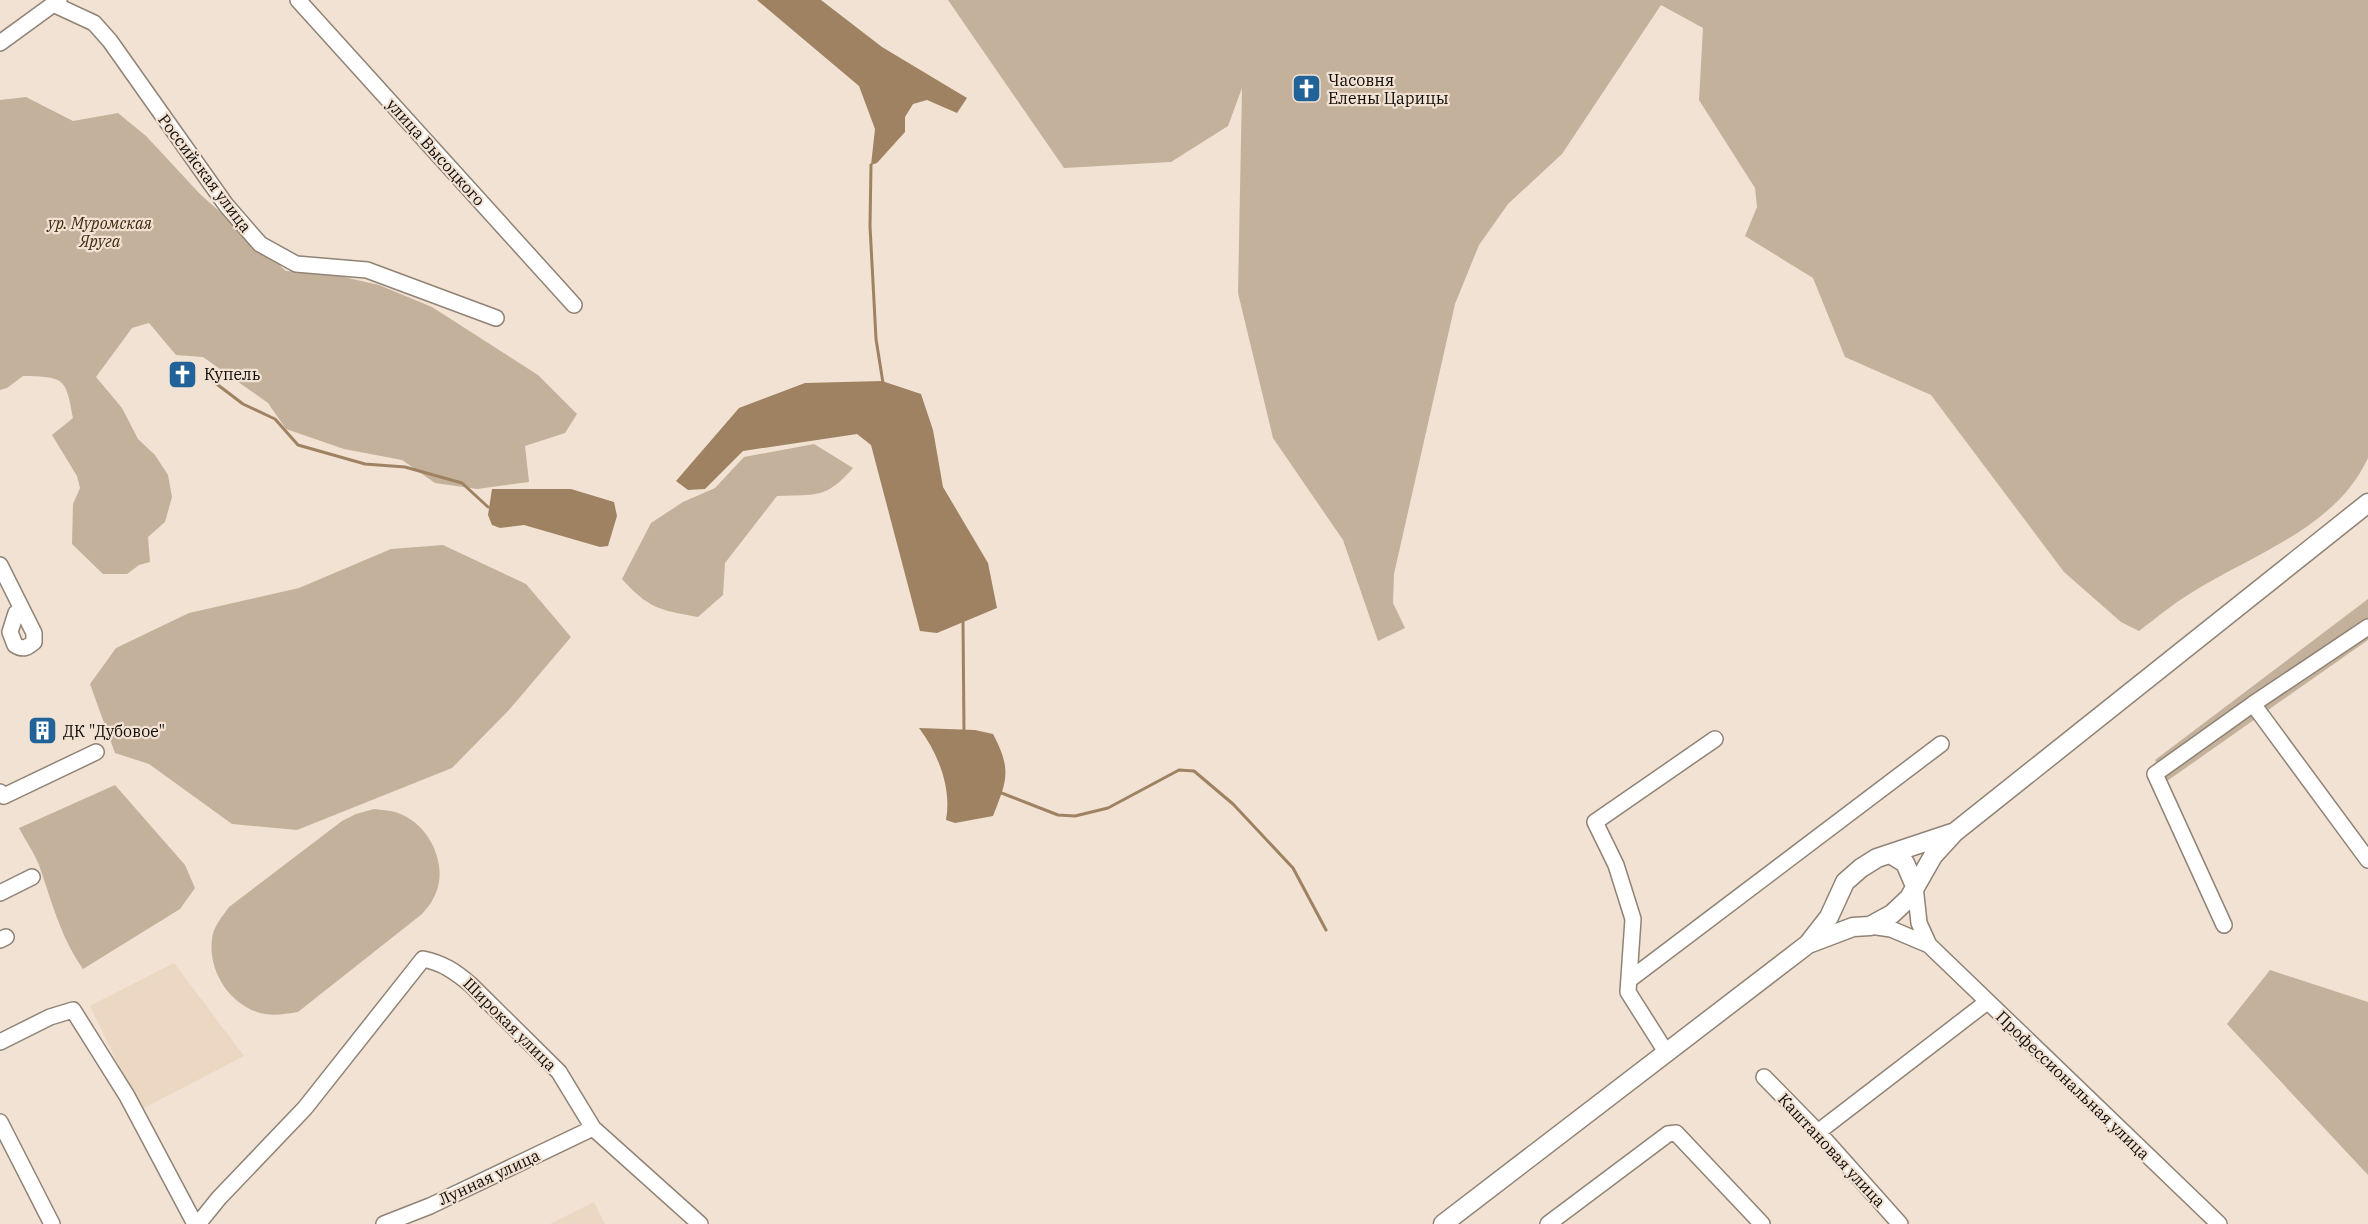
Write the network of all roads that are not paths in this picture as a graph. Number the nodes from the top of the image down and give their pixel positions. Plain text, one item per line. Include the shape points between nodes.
1 (297, 0) edge
2 (56, 2) edge
3 (0, 43) edge
4 (574, 305) dead end
5 (496, 318) dead end
6 (2368, 503) edge
7 (0, 565) edge
8 (22, 610) dead end
9 (2368, 627) edge
10 (2253, 704) junction
11 (1715, 739) dead end
12 (1941, 744) dead end
13 (96, 752) dead end
14 (0, 792) edge
15 (1955, 832) junction
16 (1892, 855) junction
17 (2368, 860) edge
18 (32, 877) dead end
19 (1915, 886) junction
20 (0, 893) edge
21 (1840, 894) junction
22 (2224, 925) dead end
23 (1870, 926) junction
24 (1808, 944) junction
25 (1929, 945) junction
26 (1629, 980) junction
27 (1987, 1002) junction
28 (0, 1042) edge
29 (1666, 1052) junction
30 (1764, 1077) dead end
31 (0, 1122) edge
32 (593, 1128) junction
33 (1818, 1132) junction
34 (2215, 1223) edge
35 (52, 1224) edge
36 (196, 1224) edge
37 (384, 1224) edge
38 (700, 1224) edge
39 (1443, 1224) edge
40 (1548, 1224) edge
41 (1762, 1224) edge
42 (1900, 1224) edge

1 - 4 street, улица Высоцкого
2 - 3 street
2 - 5 street, Российская улица via 94,23 110,40 219,195 260,244 296,264 367,270
6 - 15 main road
7 - 8 street
9 - 10 street
10 - 17 street
10 - 22 street via 2155,774
11 - 26 street via 1595,822 1616,865 1633,919
12 - 26 street
13 - 14 street via 4,795
15 - 16 main road
15 - 19 main road via 1933,856
16 - 19 main road via 1905,863
16 - 21 main road via 1877,858 1862,868 1845,882
18 - 20 street
19 - 23 main road via 1904,903
19 - 25 street via 1919,923
21 - 23 main road via 1849,918
21 - 24 main road
23 - 24 main road via 1853,927
23 - 25 street via 1891,929
24 - 29 main road
25 - 27 street, Профессиональная улица
26 - 29 street via 1628,992
27 - 33 street
27 - 34 street, Профессиональная улица
28 - 36 street via 73,1010 127,1096
29 - 39 main road
30 - 33 street, Каштановая улица
31 - 35 street
32 - 36 street, Широкая улица via 559,1072 457,972 423,959 305,1108
32 - 37 street, Лунная улица
32 - 38 street, Широкая улица
33 - 42 street, Каштановая улица
40 - 41 street via 1668,1134 1676,1133

